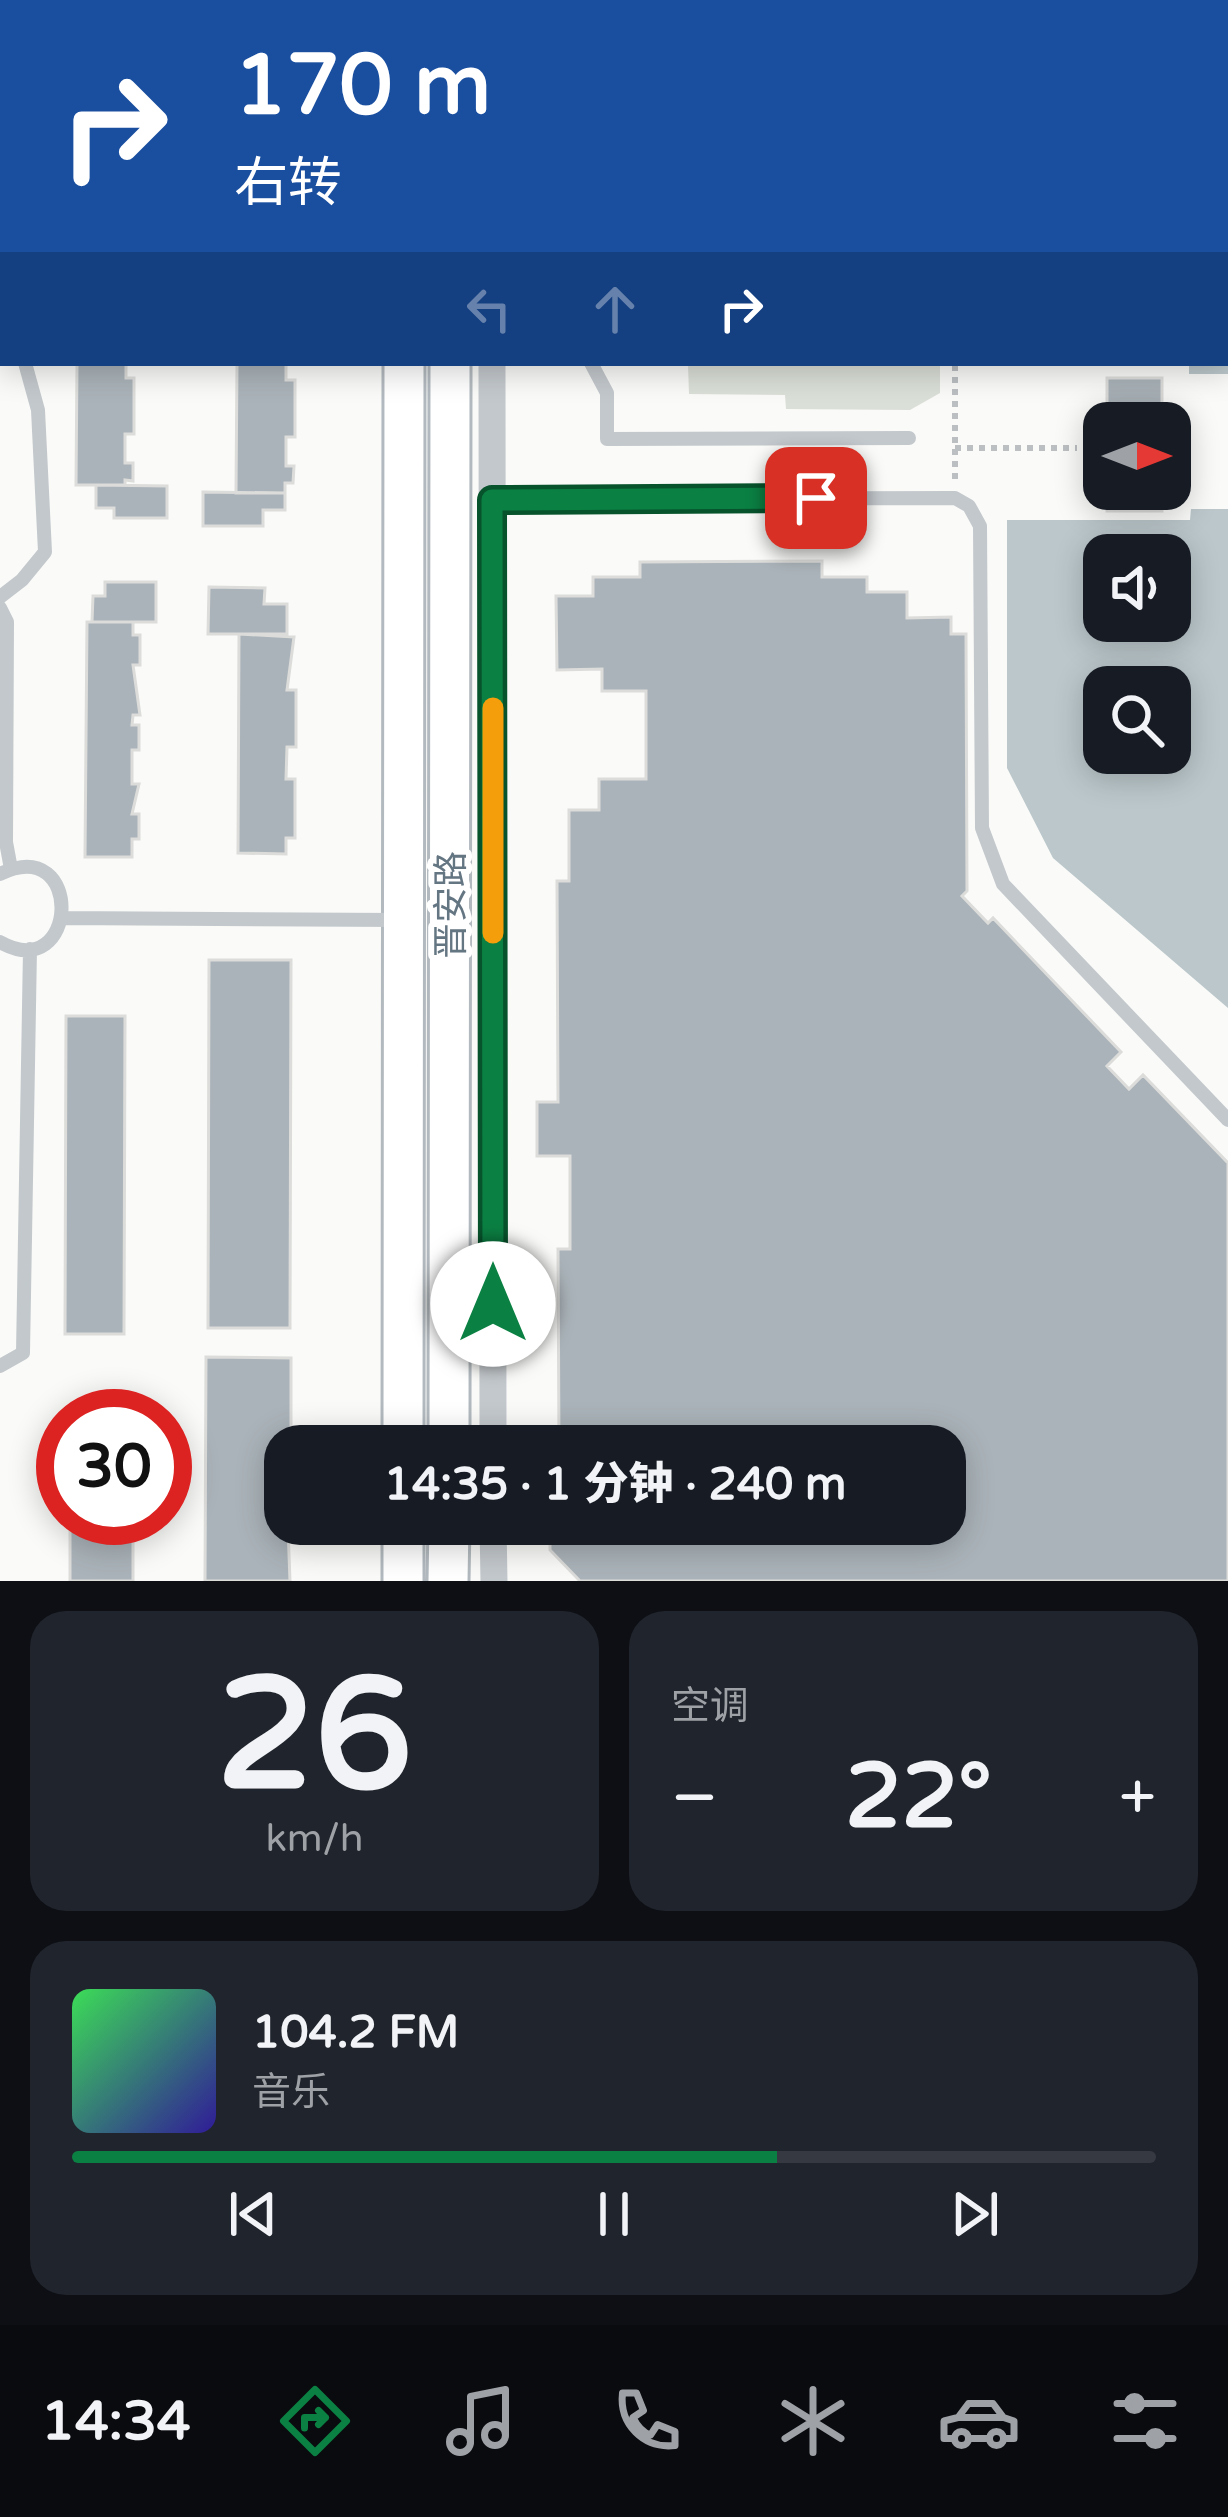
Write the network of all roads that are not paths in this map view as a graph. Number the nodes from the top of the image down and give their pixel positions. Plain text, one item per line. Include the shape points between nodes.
1 (26, 366) edge
2 (404, 366) edge
3 (450, 366) edge
4 (492, 366) edge
5 (593, 366) edge
6 (909, 438) dead end
7 (492, 500) junction
8 (0, 597) edge
9 (0, 608) edge
10 (6, 872) edge
11 (62, 918) junction
12 (404, 920) junction
13 (0, 942) edge
14 (30, 949) junction
15 (1228, 1120) edge
16 (0, 1366) edge
17 (403, 1425) edge
18 (449, 1425) edge
19 (494, 1425) edge
20 (403, 1545) edge
21 (448, 1545) edge
22 (494, 1545) edge
23 (403, 1581) edge
24 (448, 1581) edge
25 (494, 1581) edge

1 - 8 lane via 38,410 45,552
2 - 12 main road, 晋安路
3 - 18 main road, 晋安路
4 - 7 street
5 - 6 lane via 607,393 607,439
7 - 15 lane via 955,498 969,506 980,526 988,856 1003,884
7 - 19 street
9 - 10 lane via 7,622
10 - 11 lane via 40,871 52,879
11 - 12 lane
11 - 14 lane via 52,937
12 - 17 main road, 晋安路
13 - 14 lane
14 - 16 lane via 23,1352
20 - 23 main road
21 - 24 main road
22 - 25 street

